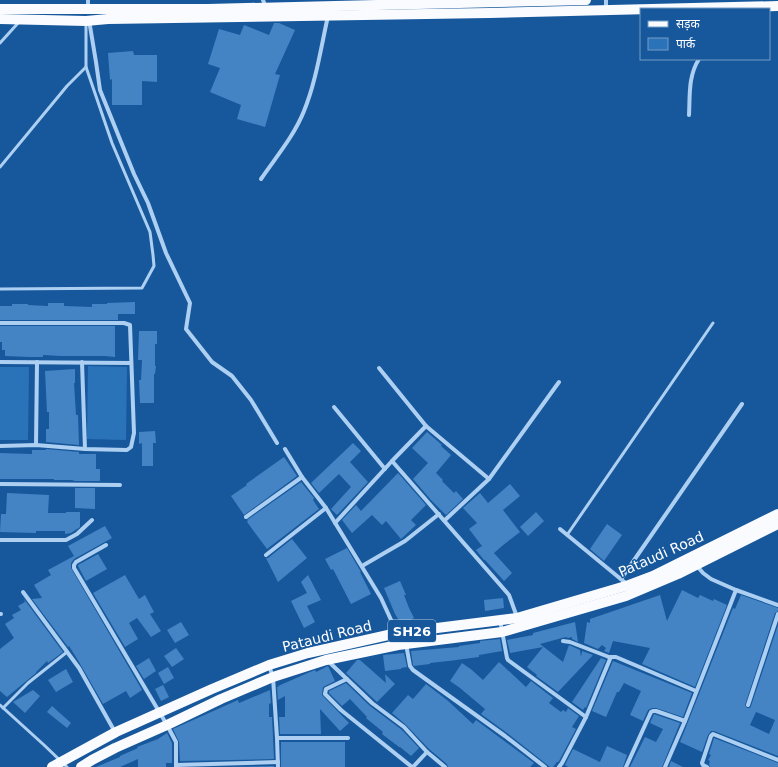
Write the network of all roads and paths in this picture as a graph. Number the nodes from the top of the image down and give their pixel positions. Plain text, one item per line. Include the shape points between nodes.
1 (586, 0) edge
2 (489, 1) edge
3 (554, 1) edge
4 (88, 4) edge
5 (264, 4) edge
6 (606, 5) edge
7 (778, 6) edge
8 (709, 8) edge
9 (0, 9) edge
10 (25, 9) junction
11 (328, 16) junction
12 (0, 19) edge
13 (21, 19) junction
14 (87, 20) junction
15 (0, 43) edge
16 (698, 60) edge
17 (86, 67) junction
18 (689, 115) dead end
19 (0, 167) edge
20 (261, 179) dead end
21 (0, 289) edge
22 (0, 323) edge
23 (713, 323) dead end
24 (0, 362) edge
25 (37, 362) junction
26 (82, 362) junction
27 (131, 363) junction
28 (379, 368) dead end
29 (559, 382) dead end
30 (742, 404) dead end
31 (334, 407) dead end
32 (426, 426) junction
33 (278, 444) dead end
34 (0, 446) edge
35 (36, 446) junction
36 (85, 449) junction
37 (285, 449) dead end
38 (392, 461) junction
39 (385, 469) junction
40 (302, 477) junction
41 (489, 479) junction
42 (0, 484) edge
43 (120, 485) dead end
44 (326, 508) junction
45 (439, 514) junction
46 (778, 514) edge
47 (246, 517) dead end
48 (92, 520) dead end
49 (445, 520) junction
50 (335, 523) junction
51 (778, 524) edge
52 (560, 529) dead end
53 (567, 536) junction
54 (0, 540) edge
55 (106, 545) dead end
56 (266, 555) dead end
57 (694, 561) junction
58 (362, 566) junction
59 (628, 585) junction
60 (736, 590) junction
61 (23, 592) dead end
62 (778, 605) edge
63 (778, 614) edge
64 (500, 620) junction
65 (519, 622) junction
66 (502, 632) junction
67 (397, 633) junction
68 (563, 641) dead end
69 (402, 644) junction
70 (67, 652) junction
71 (610, 657) junction
72 (326, 660) junction
73 (269, 665) junction
74 (272, 677) junction
75 (347, 680) junction
76 (696, 691) junction
77 (0, 705) edge
78 (748, 705) dead end
79 (3, 708) junction
80 (160, 712) junction
81 (586, 717) junction
82 (685, 721) junction
83 (167, 725) junction
84 (116, 732) junction
85 (277, 738) junction
86 (348, 738) dead end
87 (427, 752) junction
88 (778, 760) edge
89 (64, 764) edge
90 (93, 764) edge
91 (278, 765) edge
92 (176, 766) edge
93 (52, 767) edge
94 (82, 767) edge
95 (413, 767) edge
96 (445, 767) edge
97 (545, 767) edge
98 (559, 767) edge
99 (626, 767) edge
100 (665, 767) edge
101 (707, 767) edge

1 - 3 main road
2 - 3 main road
2 - 5 main road
4 - 5 main road via 120,10
4 - 10 main road
4 - 14 street
6 - 8 main road
6 - 11 main road
7 - 8 main road
9 - 10 main road
10 - 13 lane
11 - 14 main road
11 - 20 street via 311,91 303,113 290,138
12 - 13 main road
13 - 14 main road
13 - 15 lane
14 - 17 lane
14 - 33 street via 100,90 148,203 166,253 190,303 186,329 212,362 232,376 251,400
16 - 18 street via 690,78
17 - 19 lane via 67,86
17 - 21 lane via 112,143 150,232 154,266 142,288
22 - 27 street via 127,323 131,330
23 - 53 lane
24 - 25 street
25 - 26 street
25 - 35 street
26 - 27 street
26 - 36 street
27 - 36 street via 134,433 131,447 127,450
28 - 32 street
29 - 41 street
30 - 59 street
31 - 39 street
32 - 38 street
32 - 41 street
34 - 35 street
35 - 36 street
37 - 40 street
38 - 39 street
38 - 45 street
39 - 50 street
40 - 44 street
40 - 47 street
41 - 49 street
42 - 43 street
44 - 50 street
44 - 56 street
45 - 49 street
45 - 58 street via 405,541
46 - 57 main road, Pataudi Road / SH26
48 - 54 street via 66,540
49 - 65 street via 510,595
50 - 58 street
51 - 57 main road, SH26
52 - 53 street
53 - 59 street
55 - 80 street via 76,562 74,568
57 - 59 main road, SH26 via 678,574
57 - 60 street via 702,573
58 - 67 street via 381,598
59 - 65 main road, SH26 via 626,596
60 - 62 street
60 - 76 street
61 - 70 street
63 - 78 street
64 - 65 main road, Pataudi Road / SH26
64 - 66 street
64 - 67 main road, Pataudi Road / SH26
65 - 66 main road, SH26
66 - 69 main road, SH26
66 - 81 street via 510,662
67 - 69 street
67 - 73 main road, Pataudi Road / SH26 via 308,653
68 - 71 street
69 - 72 main road, SH26
69 - 97 street via 412,670
70 - 79 lane via 28,683
70 - 84 street
71 - 76 street via 616,657
71 - 81 street
72 - 74 main road, SH26
72 - 75 street
73 - 74 street
73 - 80 main road, Pataudi Road / SH26
74 - 83 main road, SH26
74 - 85 street
75 - 87 street via 404,727
75 - 95 street via 326,689 325,694 341,710
76 - 82 street
77 - 79 lane
79 - 89 lane
80 - 83 street
80 - 84 main road, Pataudi Road / SH26
81 - 98 street
82 - 99 street via 658,711 651,712
82 - 100 street
83 - 90 main road, SH26 via 115,748
83 - 92 street via 176,742
84 - 89 main road, Pataudi Road / SH26
85 - 86 street
85 - 91 street
87 - 95 street
87 - 96 street
88 - 101 street via 713,734 702,763
89 - 93 main road, Pataudi Road / SH26
90 - 94 main road, SH26
91 - 92 street

